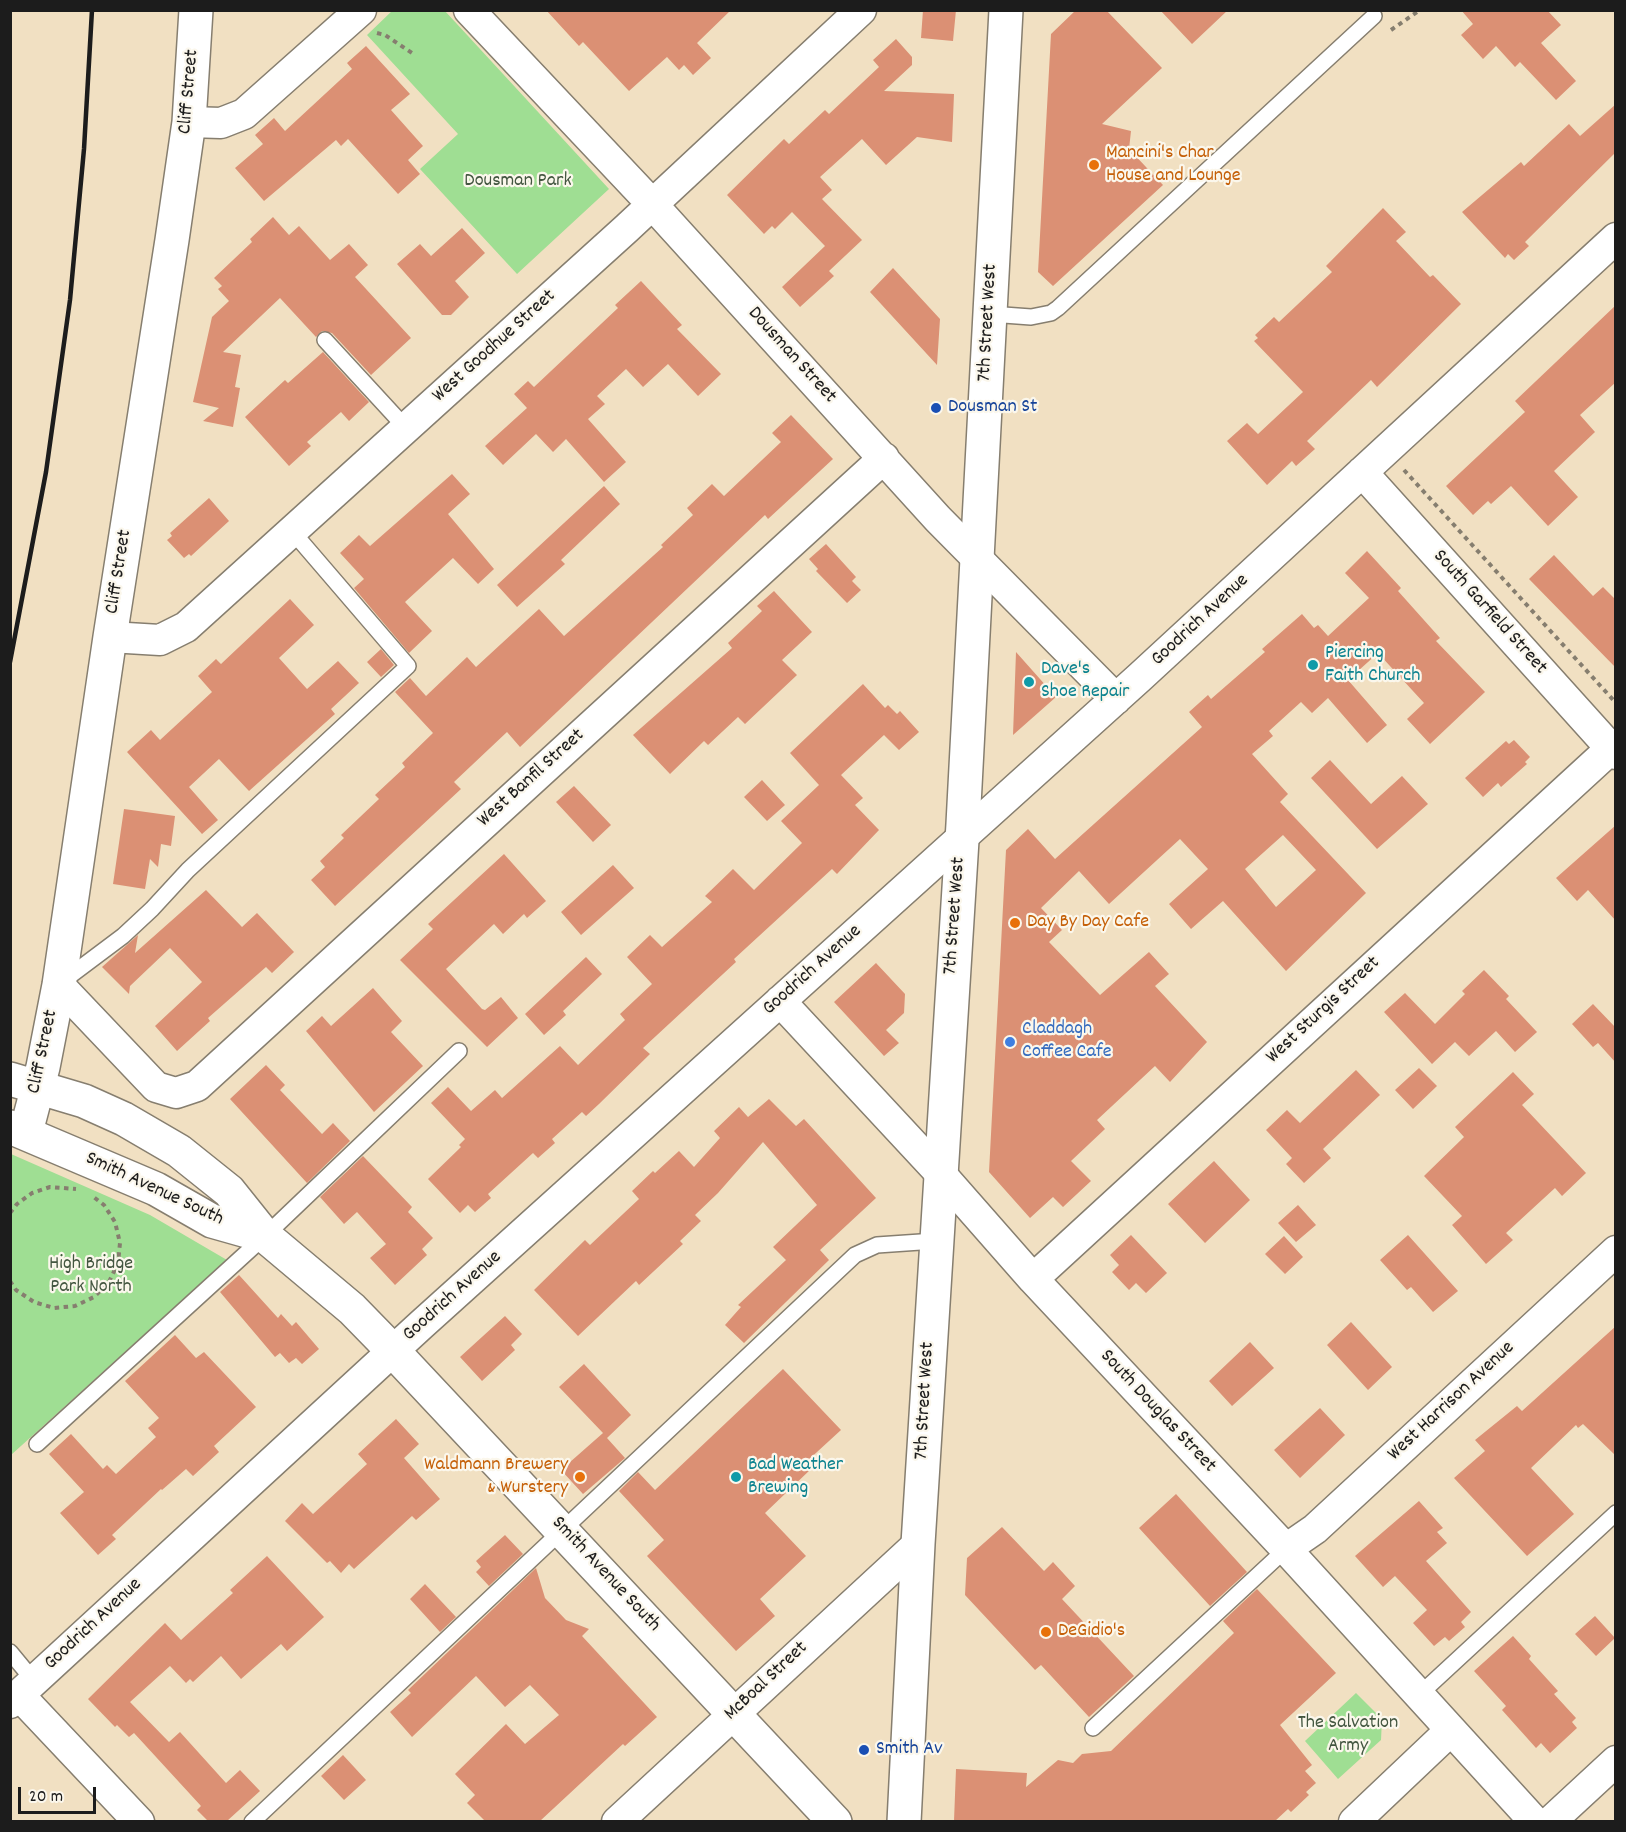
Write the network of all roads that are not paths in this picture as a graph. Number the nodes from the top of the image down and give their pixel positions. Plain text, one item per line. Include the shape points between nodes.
1 (196, 10) edge
2 (469, 10) edge
3 (861, 10) edge
4 (1006, 10) edge
5 (1374, 16) dead end
6 (368, 22) edge
7 (189, 122) junction
8 (652, 204) junction
9 (1616, 238) edge
10 (990, 314) junction
11 (325, 340) dead end
12 (406, 429) junction
13 (884, 458) junction
14 (1362, 472) junction
15 (292, 531) junction
16 (977, 558) junction
17 (110, 637) junction
18 (1116, 699) junction
19 (1614, 749) edge
20 (962, 836) junction
21 (58, 985) junction
22 (780, 1001) junction
23 (459, 1051) dead end
24 (24, 1083) edge
25 (18, 1129) edge
26 (939, 1172) junction
27 (265, 1236) junction
28 (935, 1240) junction
29 (1616, 1251) edge
30 (1033, 1279) junction
31 (393, 1351) junction
32 (37, 1444) dead end
33 (1616, 1513) edge
34 (561, 1528) junction
35 (918, 1544) junction
36 (1286, 1549) junction
37 (10, 1653) edge
38 (21, 1693) edge
39 (1419, 1695) junction
40 (735, 1712) junction
41 (1093, 1728) dead end
42 (1451, 1730) junction
43 (1616, 1761) edge
44 (139, 1821) edge
45 (252, 1821) edge
46 (617, 1821) edge
47 (835, 1821) edge
48 (904, 1821) edge
49 (1354, 1821) edge
50 (1535, 1821) edge
51 (1550, 1821) edge

1 - 7 main road, Cliff Street
2 - 8 street, Dousman Street
3 - 8 street, West Goodhue Street
4 - 10 main road, 7th Street West
5 - 10 lane via 1058,308 1031,317
6 - 7 street via 244,114 221,123
7 - 17 main road, Cliff Street
8 - 12 street, West Goodhue Street
8 - 13 street, Dousman Street
9 - 14 street, Goodrich Avenue
10 - 16 main road, 7th Street West
11 - 12 lane
12 - 15 street, West Goodhue Street
13 - 16 street, Dousman Street
13 - 21 street, West Banfil Street via 196,1086 176,1093 156,1087
14 - 18 street, Goodrich Avenue
14 - 19 street, South Garfield Street
15 - 17 street, West Goodhue Street via 174,635 146,641
15 - 21 lane via 408,666 188,870 123,936
16 - 18 street, Dousman Street
16 - 20 main road, 7th Street West
17 - 21 main road, Cliff Street
18 - 20 street, Goodrich Avenue
19 - 30 street, West Sturgis Street
20 - 22 street, Goodrich Avenue
20 - 26 main road, 7th Street West
21 - 24 main road, Cliff Street
22 - 26 street, South Douglas Street
22 - 31 street, Goodrich Avenue
23 - 27 lane
24 - 25 main road, Cliff Street
24 - 27 main road, Smith Avenue South via 94,1106 179,1150 230,1191
25 - 27 main road, Smith Avenue South via 156,1189 212,1221
26 - 28 main road, 7th Street West
26 - 30 street, South Douglas Street
27 - 31 main road, Smith Avenue South via 352,1309
27 - 32 lane
28 - 34 lane via 877,1245 855,1254
28 - 35 main road, 7th Street West
29 - 36 street, West Harrison Avenue via 1315,1529
30 - 36 street, South Douglas Street
31 - 34 main road, Smith Avenue South
31 - 38 street, Goodrich Avenue
33 - 39 lane
34 - 40 main road, Smith Avenue South
34 - 45 lane
35 - 40 street, McBoal Street
35 - 48 main road, 7th Street West
36 - 39 street, South Douglas Street
36 - 41 lane
37 - 38 lane
38 - 44 street
39 - 42 street, South Douglas Street
40 - 46 street, McBoal Street
40 - 47 main road, Smith Avenue South
42 - 49 street
42 - 50 street, South Douglas Street
43 - 51 street

